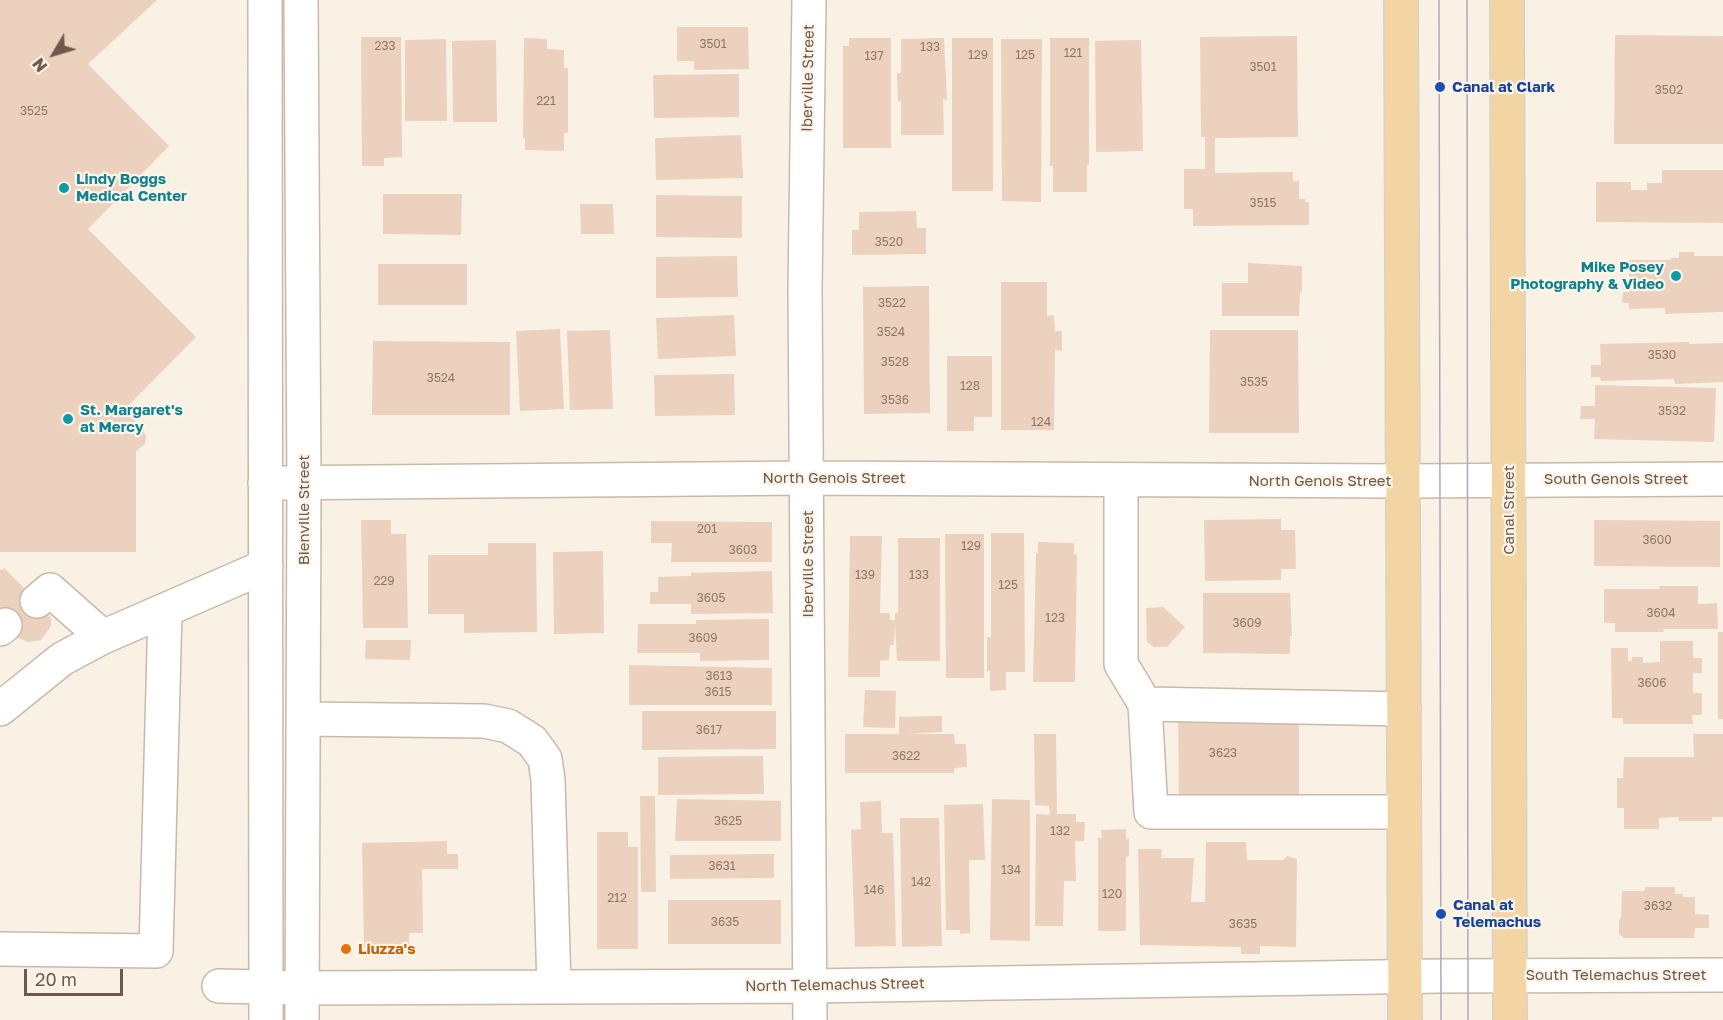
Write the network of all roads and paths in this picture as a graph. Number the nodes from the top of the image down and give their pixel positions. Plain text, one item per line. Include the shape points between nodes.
1 (265, 0) edge
2 (301, 0) edge
3 (809, 0) edge
4 (1401, 0) edge
5 (1507, 0) edge
6 (807, 478) junction
7 (1723, 479) edge
8 (1122, 480) junction
9 (1509, 480) junction
10 (1403, 481) junction
11 (304, 482) junction
12 (265, 483) junction
13 (266, 566) junction
14 (37, 601) dead end
15 (165, 611) junction
16 (103, 637) junction
17 (2, 698) edge
18 (1145, 704) junction
19 (1404, 710) junction
20 (303, 719) junction
21 (1404, 812) junction
22 (0, 949) edge
23 (1723, 975) edge
24 (1404, 976) junction
25 (1510, 976) junction
26 (219, 986) dead end
27 (810, 986) junction
28 (266, 987) junction
29 (554, 987) junction
30 (302, 988) junction
31 (266, 1020) edge
32 (302, 1020) edge
33 (810, 1020) edge
34 (1405, 1020) edge
35 (1510, 1020) edge

1 - 12 street
2 - 11 street, Bienville Street
3 - 6 street, Iberville Street
4 - 10 main road
5 - 9 main road, Canal Street
6 - 8 street, North Genois Street
6 - 11 street, North Genois Street
6 - 27 street, Iberville Street
7 - 9 street, South Genois Street
8 - 10 street, North Genois Street
8 - 18 street via 1121,664
9 - 10 street, South Genois Street
9 - 25 main road, Canal Street
10 - 19 main road
11 - 12 street, North Genois Street
11 - 20 street, Bienville Street
12 - 13 street
13 - 15 street
13 - 28 street
14 - 16 street via 50,591
15 - 16 street
15 - 22 street via 156,951
16 - 17 street
18 - 19 street
18 - 21 street via 1152,812
19 - 21 main road
20 - 29 street via 483,721 508,726 532,741 544,759 548,780
20 - 30 street, Bienville Street
21 - 24 main road
23 - 25 street, South Telemachus Street
24 - 25 street, South Telemachus Street
24 - 27 street, North Telemachus Street
24 - 34 main road
25 - 35 main road, Canal Street
26 - 28 street, North Telemachus Street
27 - 29 street, North Telemachus Street
27 - 33 street, Iberville Street
28 - 30 street, North Telemachus Street
28 - 31 street
29 - 30 street, North Telemachus Street
30 - 32 street, Bienville Street

